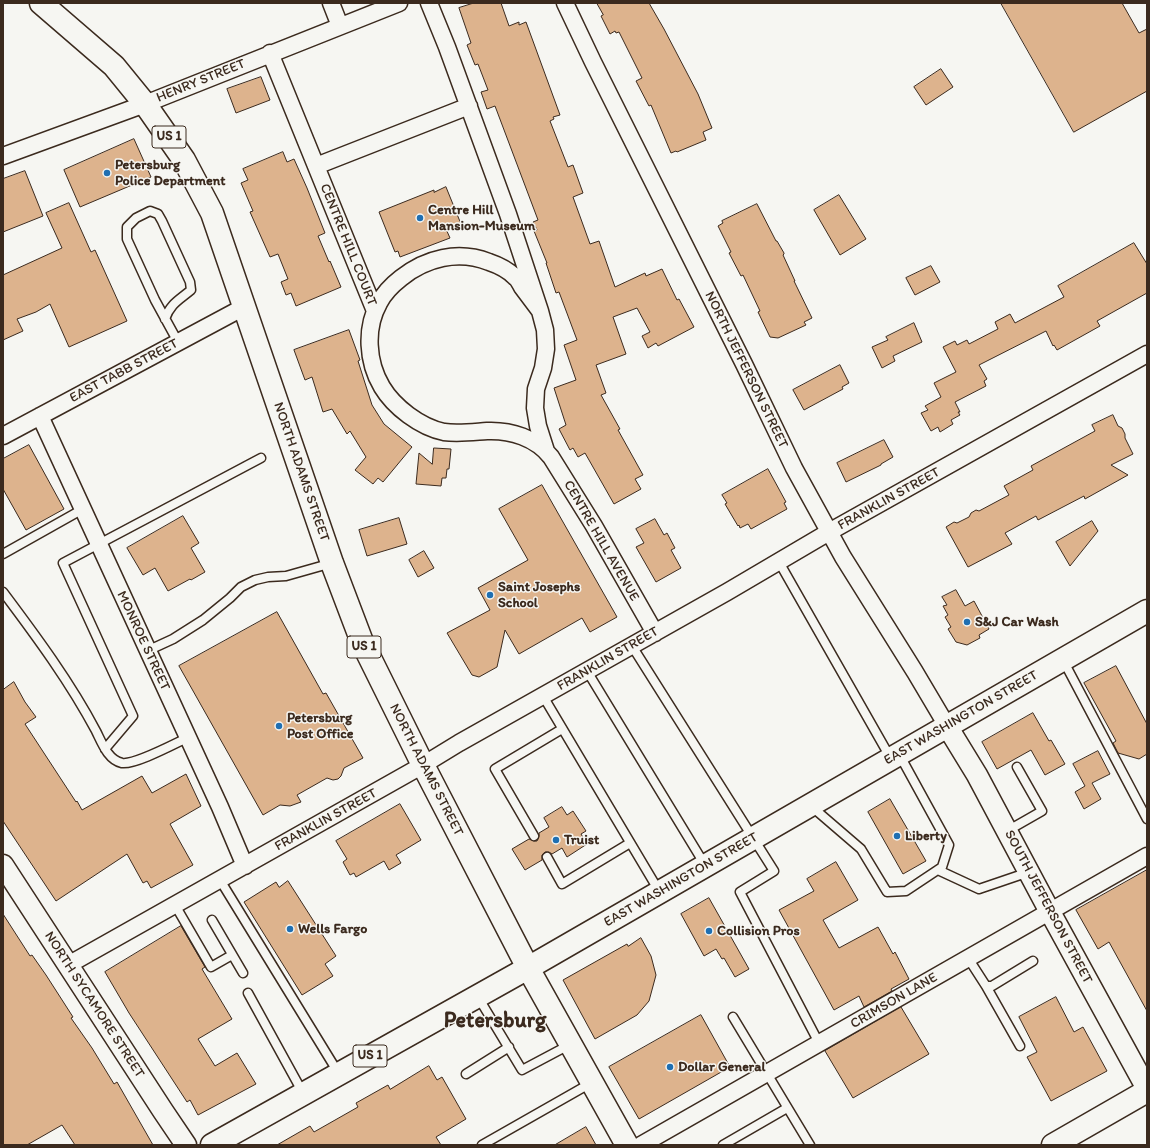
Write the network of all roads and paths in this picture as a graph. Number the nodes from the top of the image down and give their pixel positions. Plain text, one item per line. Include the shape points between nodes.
1 (41, 3) edge
2 (330, 3) edge
3 (399, 3) edge
4 (428, 3) edge
5 (565, 3) edge
6 (340, 26) junction
7 (270, 53) junction
8 (145, 104) junction
9 (469, 106) junction
10 (4, 152) edge
11 (316, 166) junction
12 (244, 307) junction
13 (375, 311) junction
14 (540, 311) junction
15 (165, 319) junction
16 (178, 342) junction
17 (1147, 354) edge
18 (40, 416) junction
19 (3, 436) edge
20 (546, 451) junction
21 (261, 458) dead end
22 (82, 509) junction
23 (829, 532) junction
24 (99, 545) junction
25 (3, 554) edge
26 (332, 562) junction
27 (779, 562) junction
28 (3, 592) edge
29 (1147, 611) edge
30 (655, 633) junction
31 (632, 646) junction
32 (147, 651) junction
33 (1063, 659) junction
34 (587, 671) junction
35 (543, 696) junction
36 (947, 726) junction
37 (562, 729) junction
38 (188, 738) junction
39 (105, 749) junction
40 (895, 756) junction
41 (423, 765) junction
42 (1017, 767) dead end
43 (810, 805) junction
44 (1147, 819) edge
45 (1007, 831) junction
46 (534, 836) dead end
47 (754, 838) junction
48 (630, 843) junction
49 (1147, 856) edge
50 (547, 857) dead end
51 (3, 865) edge
52 (706, 865) junction
53 (245, 866) junction
54 (938, 870) junction
55 (1029, 872) junction
56 (220, 880) junction
57 (660, 892) junction
58 (175, 905) junction
59 (1050, 912) junction
60 (212, 920) dead end
61 (232, 955) junction
62 (968, 958) junction
63 (1033, 961) dead end
64 (68, 965) junction
65 (528, 968) junction
66 (243, 973) dead end
67 (986, 986) junction
68 (248, 993) dead end
69 (478, 996) junction
70 (733, 1017) dead end
71 (819, 1043) junction
72 (571, 1044) junction
73 (1020, 1046) dead end
74 (509, 1047) junction
75 (767, 1073) junction
76 (339, 1074) junction
77 (466, 1074) dead end
78 (592, 1083) junction
79 (1147, 1090) edge
80 (304, 1094) junction
81 (788, 1108) junction
82 (186, 1145) edge
83 (212, 1145) edge
84 (482, 1145) edge
85 (627, 1145) edge
86 (641, 1145) edge
87 (723, 1145) edge
88 (810, 1145) edge
89 (1053, 1145) edge

1 - 8 main road, NORTH ADAMS STREET / US 1 via 114,66
2 - 6 street
3 - 6 street, HENRY STREET
4 - 9 street
5 - 23 street, NORTH JEFFERSON STREET via 794,468
6 - 7 street, HENRY STREET
7 - 8 street, HENRY STREET
7 - 11 street, CENTRE HILL COURT
8 - 10 street, HENRY STREET
8 - 12 main road, NORTH ADAMS STREET / US 1 via 184,160 212,213
9 - 11 street
9 - 14 street
11 - 13 street, CENTRE HILL COURT
12 - 16 street, EAST TABB STREET
12 - 26 main road, NORTH ADAMS STREET / US 1
13 - 14 street via 390,287 409,272 443,257 462,256 493,263 515,277
13 - 20 street, CENTRE HILL COURT via 370,328 369,346 374,368 381,386 393,402 408,415 444,432 507,433 529,439
14 - 20 street via 546,349 536,389 535,408
15 - 15 lane via 168,310 191,290 190,282 162,221 158,214 150,211 136,218 127,227 127,239
15 - 16 lane
16 - 18 street, EAST TABB STREET
17 - 23 street, FRANKLIN STREET
18 - 19 street, EAST TABB STREET
18 - 22 street, MONROE STREET
20 - 30 street, CENTRE HILL AVENUE via 594,526
21 - 24 lane
22 - 24 street, MONROE STREET
22 - 25 lane
23 - 27 street, FRANKLIN STREET
23 - 36 street, NORTH JEFFERSON STREET
24 - 32 street, MONROE STREET
24 - 39 lane via 63,563 133,716
26 - 32 lane via 286,576 255,580 241,587 203,620 173,639
26 - 41 main road, NORTH ADAMS STREET / US 1 via 362,642
27 - 30 street, FRANKLIN STREET
27 - 40 lane
28 - 39 lane via 53,660
29 - 33 main road, EAST WASHINGTON STREET
30 - 31 street, FRANKLIN STREET
31 - 34 street, FRANKLIN STREET
31 - 47 lane
32 - 38 street, MONROE STREET
33 - 36 main road, EAST WASHINGTON STREET
33 - 44 lane
34 - 35 street, FRANKLIN STREET
34 - 52 lane
35 - 37 lane
35 - 41 street, FRANKLIN STREET
36 - 40 main road, EAST WASHINGTON STREET
36 - 45 street, SOUTH JEFFERSON STREET
37 - 46 lane via 495,769
37 - 48 lane
38 - 39 lane via 136,761 124,763 113,760
38 - 53 street, MONROE STREET
40 - 43 main road, EAST WASHINGTON STREET
40 - 54 lane via 949,845 942,868
41 - 53 street, FRANKLIN STREET
41 - 65 main road, NORTH ADAMS STREET / US 1
42 - 45 lane via 1042,811
43 - 47 main road, EAST WASHINGTON STREET
43 - 54 lane via 861,849 887,892 906,891
45 - 55 street, SOUTH JEFFERSON STREET
47 - 52 main road, EAST WASHINGTON STREET
47 - 71 lane via 774,871 740,892
48 - 50 lane via 562,884
48 - 57 lane
49 - 59 street, CRIMSON LANE
51 - 64 street, NORTH SYCAMORE STREET
52 - 57 main road, EAST WASHINGTON STREET
53 - 56 street, FRANKLIN STREET
54 - 55 lane via 979,889
55 - 59 street, SOUTH JEFFERSON STREET
56 - 58 street, FRANKLIN STREET
56 - 76 lane
57 - 65 main road, EAST WASHINGTON STREET
58 - 61 lane via 211,967
58 - 64 street, FRANKLIN STREET
59 - 62 street, CRIMSON LANE
59 - 79 street, SOUTH JEFFERSON STREET
60 - 61 lane
61 - 66 lane
62 - 67 lane
62 - 71 street, CRIMSON LANE
63 - 67 lane via 992,986
64 - 82 street, NORTH SYCAMORE STREET
65 - 69 main road, EAST WASHINGTON STREET / US 1
65 - 72 main road, US 1
67 - 73 lane
68 - 80 lane
69 - 74 lane
69 - 76 main road, EAST WASHINGTON STREET / US 1
70 - 75 lane
71 - 75 street, CRIMSON LANE
72 - 74 lane via 522,1070
72 - 78 main road, US 1
74 - 77 lane
75 - 81 lane
75 - 86 street, CRIMSON LANE
76 - 80 main road, EAST WASHINGTON STREET / US 1
78 - 84 lane
78 - 85 main road, US 1
79 - 89 main road
80 - 83 main road, EAST WASHINGTON STREET / US 1
81 - 87 lane
81 - 88 lane

